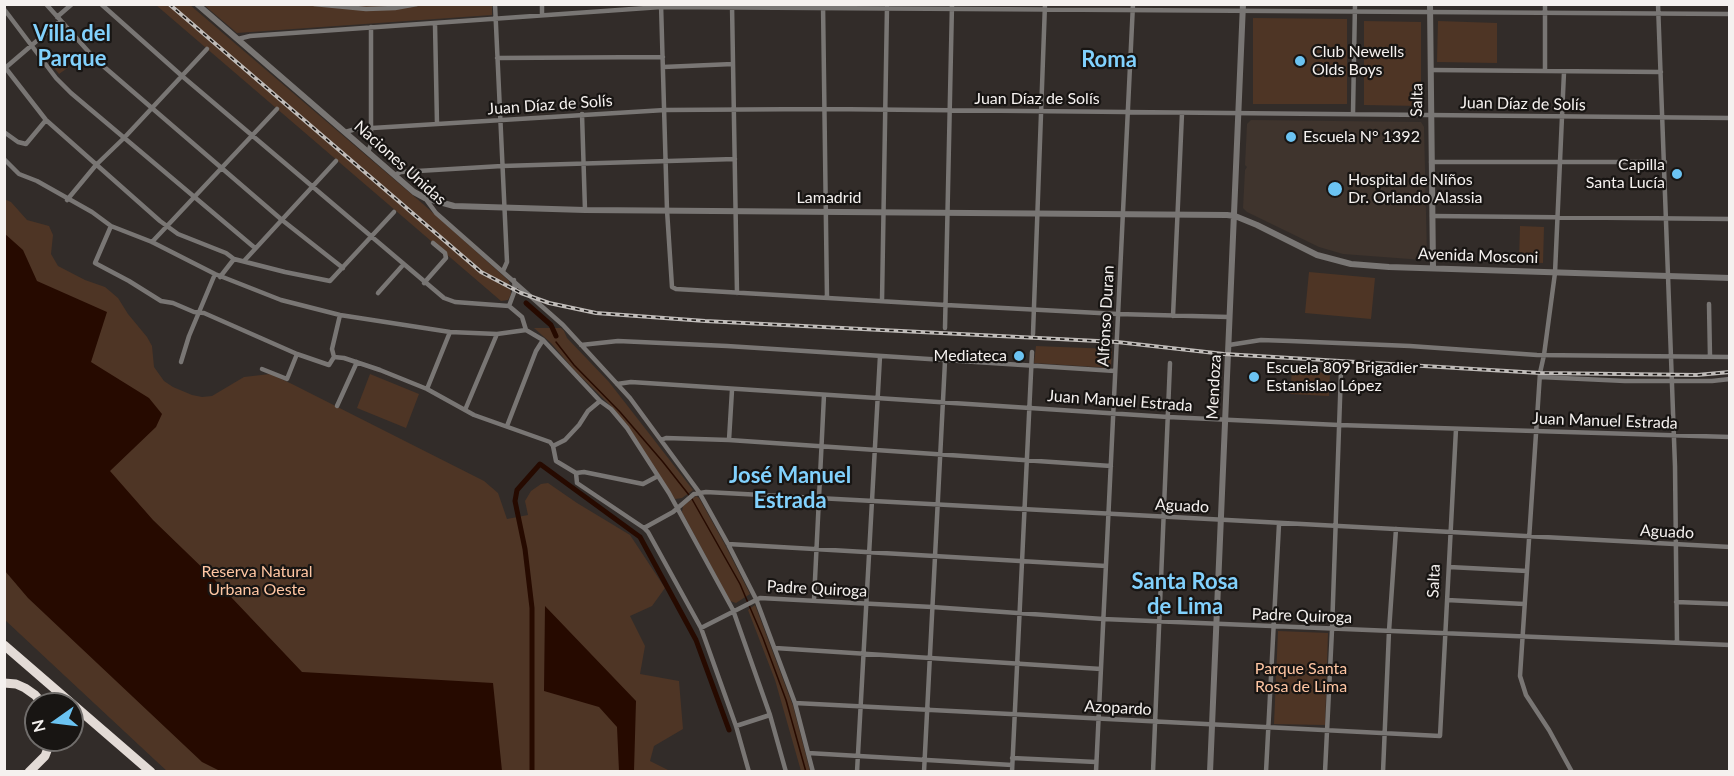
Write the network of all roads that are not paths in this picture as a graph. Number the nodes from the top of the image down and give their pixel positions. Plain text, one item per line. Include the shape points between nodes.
1 (46, 4) edge
2 (72, 4) edge
3 (101, 4) edge
4 (197, 4) edge
5 (314, 4) edge
6 (495, 4) edge
7 (542, 4) edge
8 (584, 4) edge
9 (1133, 4) edge
10 (1355, 4) edge
11 (1545, 4) edge
12 (1658, 4) edge
13 (416, 5) edge
14 (732, 5) edge
15 (661, 6) edge
16 (823, 6) edge
17 (887, 6) edge
18 (952, 7) edge
19 (1045, 7) edge
20 (1243, 8) edge
21 (1430, 8) edge
22 (4, 9) edge
23 (1132, 11) junction
24 (1355, 11) junction
25 (584, 12) junction
26 (1545, 13) junction
27 (1659, 13) junction
28 (542, 14) junction
29 (1730, 14) edge
30 (495, 18) junction
31 (58, 19) junction
32 (435, 24) junction
33 (371, 27) junction
34 (238, 39) junction
35 (32, 45) junction
36 (207, 49) dead end
37 (663, 57) junction
38 (497, 58) junction
39 (733, 64) junction
40 (663, 67) junction
41 (5, 68) edge
42 (1431, 70) junction
43 (1545, 71) junction
44 (1564, 72) junction
45 (1661, 72) junction
46 (182, 76) junction
47 (151, 108) junction
48 (278, 109) dead end
49 (733, 109) junction
50 (824, 109) junction
51 (665, 110) junction
52 (886, 110) junction
53 (950, 111) junction
54 (1042, 111) junction
55 (1127, 112) junction
56 (1182, 113) junction
57 (1240, 113) junction
58 (1353, 113) junction
59 (582, 114) junction
60 (1430, 115) junction
61 (1562, 116) junction
62 (1662, 118) junction
63 (1730, 118) edge
64 (46, 120) junction
65 (500, 121) junction
66 (437, 124) junction
67 (371, 129) junction
68 (345, 132) junction
69 (6, 135) edge
70 (252, 136) junction
71 (124, 138) junction
72 (368, 152) junction
73 (4, 159) edge
74 (735, 159) junction
75 (666, 160) junction
76 (336, 161) dead end
77 (1431, 162) junction
78 (1665, 162) junction
79 (584, 163) junction
80 (1560, 163) junction
81 (96, 165) junction
82 (502, 166) junction
83 (220, 168) junction
84 (394, 175) junction
85 (313, 188) junction
86 (194, 197) junction
87 (425, 198) junction
88 (67, 200) junction
89 (503, 209) junction
90 (585, 210) junction
91 (667, 210) junction
92 (735, 211) junction
93 (825, 211) junction
94 (394, 212) dead end
95 (884, 212) junction
96 (947, 212) junction
97 (1122, 212) junction
98 (1038, 213) junction
99 (1178, 213) junction
100 (1235, 216) junction
101 (1432, 216) junction
102 (1558, 218) junction
103 (1666, 218) junction
104 (1730, 219) edge
105 (282, 220) junction
106 (111, 226) junction
107 (166, 226) junction
108 (371, 237) junction
109 (152, 242) junction
110 (433, 243) dead end
111 (255, 248) junction
112 (234, 259) junction
113 (244, 261) junction
114 (403, 265) junction
115 (343, 268) junction
116 (1433, 268) junction
117 (503, 271) junction
118 (1555, 273) junction
119 (217, 275) junction
120 (1668, 276) junction
121 (1730, 278) edge
122 (514, 280) junction
123 (424, 283) junction
124 (378, 293) dead end
125 (737, 293) junction
126 (529, 294) junction
127 (514, 295) junction
128 (827, 298) junction
129 (882, 301) junction
130 (1709, 304) dead end
131 (946, 305) junction
132 (509, 306) junction
133 (1034, 309) junction
134 (199, 312) junction
135 (1118, 314) junction
136 (339, 315) junction
137 (1173, 316) junction
138 (1229, 317) junction
139 (945, 328) dead end
140 (526, 330) junction
141 (450, 332) junction
142 (497, 334) junction
143 (1033, 334) dead end
144 (543, 339) junction
145 (581, 345) junction
146 (1229, 345) junction
147 (1032, 352) dead end
148 (297, 354) junction
149 (1544, 355) junction
150 (880, 356) junction
151 (334, 357) junction
152 (1710, 357) junction
153 (1730, 357) edge
154 (1672, 358) junction
155 (945, 361) junction
156 (181, 362) dead end
157 (357, 362) junction
158 (1170, 363) dead end
159 (1031, 366) junction
160 (262, 369) dead end
161 (1115, 371) junction
162 (1341, 371) dead end
163 (1540, 377) junction
164 (1730, 379) edge
165 (1672, 381) junction
166 (617, 384) junction
167 (427, 389) junction
168 (732, 390) junction
169 (825, 395) junction
170 (878, 399) junction
171 (600, 401) junction
172 (943, 402) junction
173 (337, 406) dead end
174 (1029, 407) junction
175 (465, 410) junction
176 (1113, 413) junction
177 (1168, 417) junction
178 (1225, 419) junction
179 (1339, 425) junction
180 (507, 426) junction
181 (1456, 429) junction
182 (1536, 431) junction
183 (1674, 436) junction
184 (1730, 437) edge
185 (661, 440) junction
186 (729, 440) junction
187 (553, 446) junction
188 (822, 447) junction
189 (874, 451) junction
190 (940, 455) junction
191 (1027, 461) junction
192 (1111, 466) junction
193 (576, 473) junction
194 (658, 476) junction
195 (696, 493) junction
196 (819, 498) junction
197 (872, 501) junction
198 (938, 505) junction
199 (677, 508) junction
200 (1024, 510) junction
201 (1108, 514) junction
202 (1164, 518) junction
203 (1221, 520) junction
204 (1279, 524) junction
205 (1335, 526) junction
206 (645, 528) junction
207 (1396, 529) junction
208 (1450, 532) junction
209 (1529, 536) junction
210 (728, 544) junction
211 (1676, 544) junction
212 (1730, 547) edge
213 (816, 548) junction
214 (869, 551) junction
215 (935, 556) junction
216 (1021, 561) junction
217 (1106, 566) junction
218 (1449, 567) junction
219 (1527, 571) junction
220 (756, 599) junction
221 (814, 600) junction
222 (1446, 600) junction
223 (1676, 602) junction
224 (866, 603) junction
225 (1524, 604) junction
226 (1730, 604) edge
227 (932, 607) junction
228 (733, 610) junction
229 (1019, 613) junction
230 (1103, 619) junction
231 (1159, 622) junction
232 (1217, 624) junction
233 (1274, 627) junction
234 (701, 628) junction
235 (1332, 630) junction
236 (1389, 631) junction
237 (1445, 634) junction
238 (1521, 637) junction
239 (1677, 643) junction
240 (4, 645) edge
241 (1730, 645) edge
242 (775, 648) junction
243 (864, 654) junction
244 (930, 657) junction
245 (1017, 664) junction
246 (1101, 669) junction
247 (4, 683) edge
248 (31, 692) edge
249 (795, 703) junction
250 (862, 706) junction
251 (927, 710) junction
252 (770, 715) junction
253 (1014, 715) junction
254 (1098, 719) junction
255 (1155, 722) junction
256 (1212, 724) junction
257 (736, 726) junction
258 (1269, 727) junction
259 (1327, 730) junction
260 (1385, 733) junction
261 (1440, 736) joint
262 (46, 752) edge
263 (808, 753) junction
264 (858, 756) junction
265 (1012, 758) junction
266 (924, 760) junction
267 (1096, 762) junction
268 (1012, 768) edge
269 (29, 771) edge
270 (151, 771) edge
271 (749, 771) edge
272 (786, 771) edge
273 (813, 771) edge
274 (857, 771) edge
275 (924, 771) edge
276 (1096, 771) edge
277 (1153, 771) edge
278 (1210, 771) edge
279 (1266, 771) edge
280 (1325, 771) edge
281 (1383, 771) edge
282 (1572, 771) edge

1 - 31 street
2 - 31 street
3 - 46 street
4 - 34 street, Naciones Unidas
5 - 13 street via 366,9
6 - 30 street
7 - 28 street
8 - 25 street
9 - 23 street, Alfonso Duran
10 - 24 street
11 - 26 street
12 - 27 street
14 - 15 street
14 - 16 street
14 - 39 street
15 - 25 street
15 - 37 street
16 - 17 street
16 - 50 street
17 - 18 street
17 - 52 street
18 - 19 street
18 - 53 street
19 - 23 street
19 - 54 street
20 - 23 street
20 - 24 street
20 - 57 street, Mendoza
21 - 24 street
21 - 26 street
21 - 42 street, Salta
22 - 35 street
23 - 55 street, Alfonso Duran
24 - 58 street
25 - 28 street
26 - 27 street
26 - 43 street
27 - 29 street
27 - 45 street
28 - 30 street
30 - 32 street
30 - 38 street
31 - 35 street
31 - 47 street via 95,60
32 - 33 street
32 - 66 street
33 - 34 street
33 - 67 street
34 - 68 street, Naciones Unidas
35 - 41 street
35 - 71 street via 56,78
36 - 46 street
37 - 38 street
37 - 40 street
38 - 65 street
39 - 40 street
39 - 49 street
40 - 51 street
41 - 64 street
42 - 43 street
42 - 60 street, Salta
43 - 44 street
44 - 45 street
44 - 61 street
45 - 62 street
46 - 47 street
46 - 70 street
47 - 71 street
47 - 83 street
48 - 70 street
49 - 50 street, Juan Díaz de Solís
49 - 51 street, Juan Díaz de Solís
49 - 74 street
50 - 52 street, Juan Díaz de Solís
50 - 93 street
51 - 59 street, Juan Díaz de Solís
51 - 75 street
52 - 53 street, Juan Díaz de Solís
52 - 95 street
53 - 54 street, Juan Díaz de Solís
53 - 96 street
54 - 55 street, Juan Díaz de Solís
54 - 98 street
55 - 56 street, Juan Díaz de Solís
55 - 97 street, Alfonso Duran
56 - 57 street, Juan Díaz de Solís
56 - 99 street
57 - 58 street, Juan Díaz de Solís
57 - 100 street, Mendoza
58 - 60 street, Juan Díaz de Solís
59 - 65 street, Juan Díaz de Solís
59 - 79 street
60 - 61 street, Juan Díaz de Solís
60 - 77 street, Salta
61 - 62 street, Juan Díaz de Solís
61 - 80 street
62 - 63 street, Juan Díaz de Solís
62 - 78 street
64 - 69 street via 26,144
64 - 81 street
65 - 66 street, Juan Díaz de Solís
65 - 82 street
66 - 67 street, Juan Díaz de Solís
67 - 68 street, Juan Díaz de Solís
67 - 72 street
68 - 72 street, Naciones Unidas
70 - 83 street
70 - 85 street
71 - 81 street
71 - 86 street
72 - 84 street, Naciones Unidas
73 - 88 street via 20,174
74 - 75 street
74 - 92 street
75 - 79 street
75 - 91 street
76 - 85 street
77 - 80 street
77 - 101 street, Salta
78 - 80 street
78 - 103 street
79 - 82 street
79 - 90 street
80 - 102 street
81 - 88 street
81 - 107 street
82 - 84 street via 401,171
82 - 89 street
83 - 86 street
83 - 105 street
84 - 87 street, Naciones Unidas
85 - 105 street
85 - 108 street
86 - 107 street
86 - 111 street
87 - 89 street, Lamadrid via 454,206
87 - 117 street, Naciones Unidas via 436,213
88 - 106 street
89 - 90 street, Lamadrid
89 - 117 street via 507,262
90 - 91 street, Lamadrid
91 - 92 street, Lamadrid
91 - 125 street via 672,287
92 - 93 street, Lamadrid
92 - 125 street
93 - 95 street, Lamadrid
93 - 128 street
94 - 108 street
95 - 96 street, Lamadrid
95 - 129 street
96 - 98 street, Lamadrid
96 - 131 street
97 - 98 street, Lamadrid
97 - 99 street, Lamadrid
97 - 135 street, Alfonso Duran
98 - 133 street
99 - 100 street, Lamadrid
99 - 137 street
100 - 116 street, Avenida Mosconi via 1334,260 1367,266
100 - 138 street, Mendoza
101 - 102 street
101 - 116 street, Salta
102 - 103 street
102 - 118 street
103 - 104 street
103 - 120 street
105 - 111 street
105 - 115 street
106 - 109 street
106 - 134 street via 95,264 162,301
107 - 109 street
107 - 112 street
108 - 114 street
108 - 115 street
109 - 119 street
110 - 123 street via 446,258
111 - 113 street
112 - 113 street
112 - 119 street
113 - 115 street via 330,281
114 - 123 street
114 - 124 street
116 - 118 street, Avenida Mosconi
117 - 122 street, Naciones Unidas
118 - 120 street, Avenida Mosconi
118 - 149 street
119 - 134 street
119 - 136 street via 281,300
120 - 121 street, Avenida Mosconi
120 - 154 street
122 - 126 street, Naciones Unidas
122 - 127 street
123 - 132 street via 450,301
125 - 128 street
126 - 127 street
126 - 145 street, Naciones Unidas
127 - 132 street
128 - 129 street
129 - 131 street
130 - 152 street
131 - 133 street
131 - 139 street
132 - 140 street via 522,317
133 - 135 street
133 - 143 street
134 - 148 street
134 - 156 street
135 - 137 street
135 - 161 street, Alfonso Duran
136 - 141 street
136 - 151 street
137 - 138 street
138 - 146 street, Mendoza
140 - 142 street
140 - 144 street
141 - 142 street
141 - 167 street
142 - 175 street
144 - 171 street
144 - 180 street
145 - 150 street via 618,341
145 - 166 street, Naciones Unidas
146 - 149 street via 1262,340 1300,341
146 - 178 street, Mendoza
147 - 159 street
148 - 151 street via 327,365
148 - 160 street via 287,379
149 - 154 street
149 - 163 street
150 - 155 street
150 - 170 street
151 - 157 street
152 - 153 street
152 - 154 street
154 - 165 street
155 - 159 street
155 - 172 street
157 - 167 street
157 - 173 street
158 - 177 street
159 - 161 street
159 - 174 street
161 - 176 street, Alfonso Duran
162 - 179 street
163 - 165 street
163 - 182 street
164 - 165 street
165 - 183 street
166 - 168 street, Juan Manuel Estrada
166 - 185 street, Naciones Unidas
167 - 175 street
168 - 169 street, Juan Manuel Estrada
168 - 186 street
169 - 170 street, Juan Manuel Estrada
169 - 188 street
170 - 172 street, Juan Manuel Estrada
170 - 189 street
171 - 187 street via 565,440
171 - 194 street via 622,422
172 - 174 street, Juan Manuel Estrada
172 - 190 street
174 - 176 street, Juan Manuel Estrada
174 - 191 street
175 - 180 street
176 - 177 street, Juan Manuel Estrada
176 - 192 street, Alfonso Duran
177 - 178 street, Juan Manuel Estrada
177 - 202 street
178 - 179 street, Juan Manuel Estrada
178 - 203 street, Mendoza
179 - 181 street, Juan Manuel Estrada
179 - 205 street
180 - 187 street
181 - 182 street, Juan Manuel Estrada
181 - 208 street, Salta
182 - 183 street, Juan Manuel Estrada
182 - 209 street
183 - 184 street, Juan Manuel Estrada
183 - 211 street
185 - 186 street
185 - 195 street, Naciones Unidas
186 - 188 street
187 - 193 street via 556,461
188 - 189 street
188 - 196 street
189 - 190 street
189 - 197 street
190 - 191 street
190 - 198 street
191 - 192 street
191 - 200 street
192 - 201 street, Alfonso Duran
193 - 194 street via 643,484
193 - 206 street via 581,486
194 - 199 street
195 - 196 street, Aguado
195 - 199 street, Aguado
195 - 210 street, Naciones Unidas
196 - 197 street, Aguado
196 - 213 street
197 - 198 street, Aguado
197 - 214 street
198 - 200 street, Aguado
198 - 215 street
199 - 206 street, Aguado
199 - 228 street
200 - 201 street, Aguado
200 - 216 street
201 - 202 street, Aguado
201 - 217 street, Alfonso Duran
202 - 203 street, Aguado
202 - 231 street
203 - 204 street, Aguado
203 - 232 street, Mendoza
204 - 205 street, Aguado
204 - 233 street
205 - 207 street, Aguado
205 - 235 street
206 - 234 street
207 - 208 street, Aguado
207 - 236 street
208 - 209 street, Aguado
208 - 218 street, Salta
209 - 211 street, Aguado
209 - 219 street
210 - 213 street
210 - 220 street, Naciones Unidas
211 - 212 street, Aguado
211 - 223 street
213 - 214 street
213 - 221 street
214 - 215 street
214 - 224 street
215 - 216 street
215 - 227 street
216 - 217 street
216 - 229 street
217 - 230 street, Alfonso Duran
218 - 219 street
218 - 222 street, Salta
219 - 225 street
220 - 221 street, Padre Quiroga
220 - 228 street, Padre Quiroga
220 - 242 street, Naciones Unidas
221 - 224 street, Padre Quiroga
222 - 225 street
222 - 237 street, Salta
223 - 226 street
223 - 239 street
224 - 227 street, Padre Quiroga
224 - 243 street
225 - 238 street
227 - 229 street, Padre Quiroga
227 - 244 street
228 - 234 street, Padre Quiroga
228 - 252 street
229 - 230 street, Padre Quiroga
229 - 245 street
230 - 231 street, Padre Quiroga
230 - 246 street, Alfonso Duran
231 - 232 street, Padre Quiroga
231 - 255 street
232 - 233 street, Padre Quiroga
232 - 256 street, Mendoza
233 - 235 street, Padre Quiroga
233 - 258 street
234 - 257 street
235 - 236 street, Padre Quiroga
235 - 259 street
236 - 237 street, Padre Quiroga
236 - 260 street
237 - 238 street, Padre Quiroga
237 - 261 street, Salta
238 - 239 street, Padre Quiroga
238 - 282 street via 1523,690
239 - 241 street, Padre Quiroga
240 - 270 highway
242 - 243 street
242 - 249 street, Naciones Unidas
243 - 244 street
243 - 250 street
244 - 245 street
244 - 251 street
245 - 246 street
245 - 253 street
246 - 254 street, Alfonso Duran
247 - 248 highway
249 - 250 street, Azopardo
249 - 263 street, Naciones Unidas
250 - 251 street, Azopardo
250 - 264 street
251 - 253 street, Azopardo
251 - 266 street
252 - 257 street
252 - 272 street
253 - 254 street, Azopardo
253 - 265 street
254 - 255 street, Azopardo
254 - 267 street, Alfonso Duran
255 - 256 street, Azopardo
255 - 277 street
256 - 258 street, Azopardo
256 - 278 street, Mendoza
257 - 271 street
258 - 259 street, Azopardo
258 - 279 street
259 - 260 street, Azopardo
259 - 280 street
260 - 261 street, Azopardo
260 - 281 street
262 - 269 highway
263 - 264 street
263 - 273 street, Naciones Unidas
264 - 266 street
264 - 274 street
265 - 267 street
265 - 268 street
266 - 268 street
266 - 275 street
267 - 276 street, Alfonso Duran

